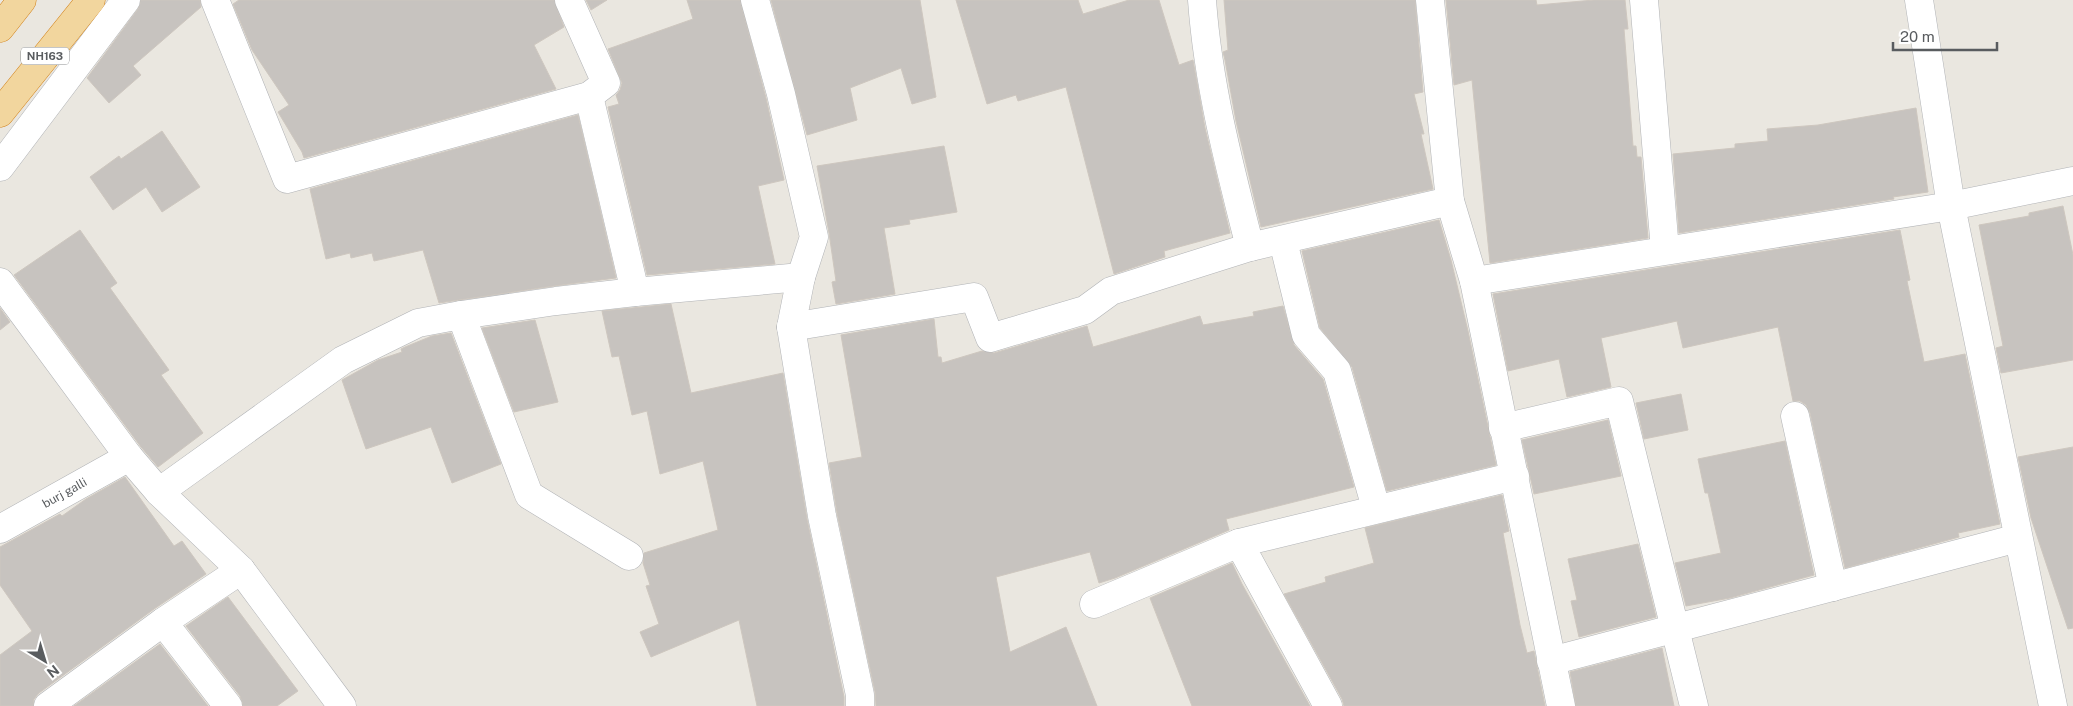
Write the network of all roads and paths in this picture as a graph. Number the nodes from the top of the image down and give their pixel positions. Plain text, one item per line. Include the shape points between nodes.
1 (22, 0) edge
2 (91, 0) edge
3 (126, 0) edge
4 (215, 0) edge
5 (569, 0) edge
6 (755, 0) edge
7 (1202, 0) edge
8 (1430, 0) edge
9 (1644, 0) edge
10 (1919, 0) edge
11 (0, 28) edge
12 (589, 96) junction
13 (0, 113) edge
14 (0, 167) edge
15 (2073, 181) edge
16 (1450, 201) junction
17 (1950, 206) junction
18 (1283, 241) junction
19 (1250, 247) junction
20 (1665, 250) junction
21 (801, 277) junction
22 (1474, 281) junction
23 (0, 282) edge
24 (636, 292) junction
25 (461, 315) junction
26 (791, 327) junction
27 (1796, 416) dead end
28 (1503, 428) junction
29 (129, 457) junction
30 (1515, 476) junction
31 (159, 492) junction
32 (1376, 508) junction
33 (0, 529) edge
34 (2018, 538) junction
35 (1239, 543) junction
36 (629, 556) dead end
37 (241, 570) junction
38 (1833, 586) junction
39 (1094, 604) dead end
40 (163, 622) junction
41 (1675, 629) junction
42 (1550, 661) junction
43 (331, 702) edge
44 (48, 706) edge
45 (228, 706) edge
46 (860, 706) edge
47 (1328, 706) edge
48 (1561, 706) edge
49 (1694, 706) edge
50 (2053, 706) edge

1 - 11 highway
2 - 13 highway, NH163
3 - 14 street
4 - 12 street via 287,179
5 - 12 street via 606,83
6 - 21 street via 781,94 814,237
7 - 19 street via 1205,42 1221,131
8 - 16 street
9 - 20 street
10 - 17 street
12 - 24 street
15 - 17 street
16 - 18 street
16 - 22 street
17 - 20 street
17 - 34 street
18 - 19 street
18 - 32 street via 1306,335 1337,371
19 - 26 street via 1112,291 1086,310 990,338 974,297
20 - 22 street
21 - 24 street
21 - 26 street
22 - 28 street
23 - 29 street
24 - 25 street
25 - 31 street via 418,323 343,360
25 - 36 street via 529,495
26 - 46 street via 822,516
27 - 38 street
28 - 30 street
28 - 41 street via 1619,401
29 - 31 street
29 - 33 street, burj galli
30 - 32 street
30 - 42 street
31 - 37 street
32 - 35 street
34 - 38 street
34 - 50 street
35 - 39 street
35 - 47 street
37 - 40 street
37 - 43 street
38 - 41 street
40 - 44 street
40 - 45 street
41 - 42 street
41 - 49 street
42 - 48 street

